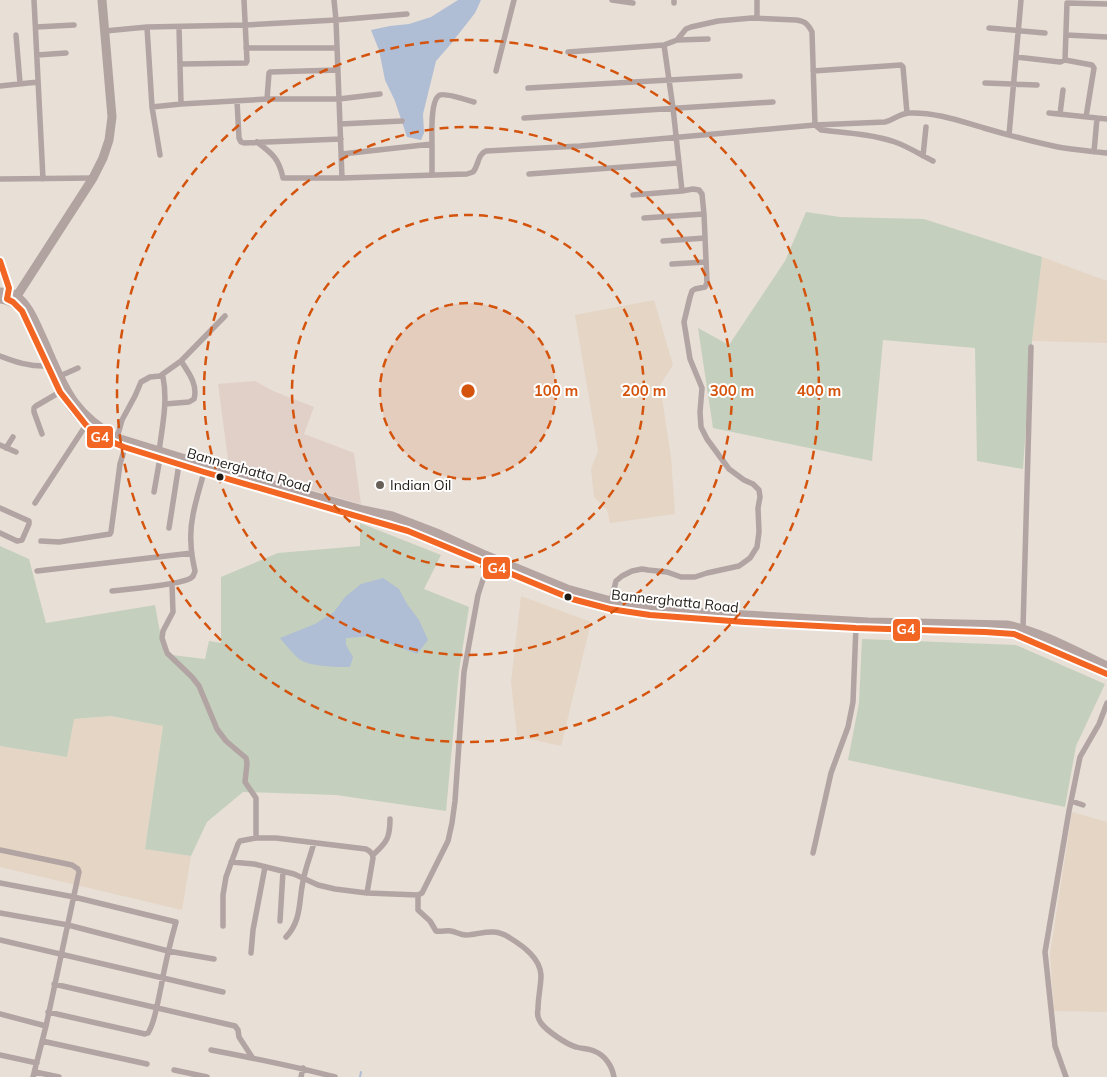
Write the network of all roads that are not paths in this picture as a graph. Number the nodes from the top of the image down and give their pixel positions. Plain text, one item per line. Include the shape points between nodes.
1 (34, 0) edge
2 (102, 0) edge
3 (244, 0) edge
4 (334, 0) edge
5 (514, 0) edge
6 (612, 0) edge
7 (757, 0) edge
8 (1021, 0) edge
9 (633, 3) dead end
10 (1107, 4) edge
11 (407, 14) dead end
12 (757, 18) junction
13 (336, 20) junction
14 (74, 25) dead end
15 (245, 25) junction
16 (36, 27) junction
17 (179, 27) junction
18 (147, 28) junction
19 (989, 28) dead end
20 (1018, 31) junction
21 (105, 32) junction
22 (1045, 33) dead end
23 (16, 35) dead end
24 (1066, 35) junction
25 (1107, 37) edge
26 (708, 39) dead end
27 (677, 40) junction
28 (664, 45) junction
29 (246, 48) junction
30 (337, 48) junction
31 (568, 52) dead end
32 (66, 53) dead end
33 (37, 54) junction
34 (1016, 57) junction
35 (1065, 60) junction
36 (181, 64) junction
37 (338, 70) junction
38 (496, 71) dead end
39 (813, 71) junction
40 (740, 76) dead end
41 (669, 79) junction
42 (38, 82) junction
43 (20, 83) junction
44 (985, 83) dead end
45 (1014, 84) junction
46 (1037, 85) dead end
47 (0, 86) edge
48 (528, 88) dead end
49 (1063, 90) dead end
50 (380, 94) dead end
51 (339, 98) junction
52 (267, 99) junction
53 (237, 101) junction
54 (474, 102) dead end
55 (773, 102) dead end
56 (181, 104) junction
57 (152, 107) junction
58 (673, 108) junction
59 (907, 113) junction
60 (1048, 113) dead end
61 (1060, 114) junction
62 (1086, 117) junction
63 (524, 118) dead end
64 (1097, 118) junction
65 (1107, 119) edge
66 (402, 121) dead end
67 (340, 124) junction
68 (815, 125) junction
69 (926, 127) dead end
70 (1009, 135) junction
71 (675, 137) junction
72 (341, 139) junction
73 (258, 142) junction
74 (432, 144) junction
75 (1094, 152) junction
76 (1107, 153) edge
77 (160, 154) dead end
78 (342, 154) junction
79 (923, 156) junction
80 (933, 161) dead end
81 (678, 163) junction
82 (529, 174) dead end
83 (432, 175) junction
84 (93, 178) junction
85 (342, 178) junction
86 (0, 179) edge
87 (42, 179) junction
88 (682, 191) junction
89 (633, 195) dead end
90 (704, 214) junction
91 (644, 218) dead end
92 (705, 238) junction
93 (663, 241) dead end
94 (706, 262) junction
95 (672, 264) dead end
96 (0, 265) edge
97 (8, 297) edge
98 (224, 316) dead end
99 (1031, 347) dead end
100 (0, 356) edge
101 (181, 361) junction
102 (48, 366) junction
103 (78, 368) dead end
104 (60, 376) junction
105 (160, 376) junction
106 (60, 392) junction
107 (165, 404) junction
108 (86, 425) junction
109 (42, 434) dead end
110 (13, 437) dead end
111 (117, 438) junction
112 (126, 444) junction
113 (3, 447) edge
114 (16, 452) dead end
115 (160, 455) junction
116 (179, 464) junction
117 (204, 472) junction
118 (154, 492) dead end
119 (309, 498) junction
120 (35, 504) dead end
121 (0, 508) edge
122 (169, 528) dead end
123 (0, 533) edge
124 (42, 540) dead end
125 (192, 553) junction
126 (488, 564) junction
127 (37, 571) dead end
128 (172, 584) junction
129 (112, 591) dead end
130 (611, 601) junction
131 (856, 625) junction
132 (1023, 628) junction
133 (1107, 666) edge
134 (1107, 674) edge
135 (1107, 703) edge
136 (1099, 724) junction
137 (1107, 726) edge
138 (1071, 801) junction
139 (1084, 805) dead end
140 (390, 819) dead end
141 (256, 838) junction
142 (314, 842) junction
143 (0, 850) edge
144 (813, 853) dead end
145 (373, 854) junction
146 (231, 862) junction
147 (265, 867) junction
148 (283, 871) junction
149 (304, 877) junction
150 (0, 883) edge
151 (367, 893) junction
152 (418, 895) junction
153 (74, 897) junction
154 (0, 913) edge
155 (280, 921) dead end
156 (68, 925) junction
157 (223, 926) dead end
158 (286, 937) dead end
159 (0, 940) edge
160 (168, 951) junction
161 (251, 953) dead end
162 (61, 954) junction
163 (214, 959) dead end
164 (162, 979) junction
165 (54, 984) junction
166 (223, 992) dead end
167 (156, 1007) junction
168 (48, 1012) junction
169 (0, 1014) edge
170 (46, 1026) junction
171 (42, 1041) junction
172 (211, 1050) dead end
173 (0, 1055) edge
174 (252, 1057) junction
175 (37, 1063) junction
176 (147, 1064) dead end
177 (303, 1068) junction
178 (174, 1070) dead end
179 (34, 1074) edge
180 (60, 1077) edge
181 (207, 1077) edge
182 (301, 1077) edge
183 (335, 1077) edge
184 (614, 1077) edge
185 (1066, 1077) edge

1 - 16 street
2 - 21 main road
3 - 15 street
4 - 13 street
5 - 38 street
6 - 9 street
7 - 12 street
8 - 20 street
10 - 24 street via 1067,2
11 - 13 street
12 - 27 street via 691,27
12 - 39 street via 804,21 812,32
13 - 15 street
13 - 30 street
14 - 16 street
15 - 17 street
15 - 29 street
16 - 33 street
17 - 18 street
17 - 36 street
18 - 21 street
18 - 57 street
19 - 20 street
20 - 22 street
20 - 34 street
21 - 84 main road via 112,118 109,140
23 - 43 street
24 - 25 street
24 - 35 street
26 - 27 street
27 - 28 street
28 - 31 street
28 - 41 street
29 - 30 street
29 - 36 street via 247,61 244,63
30 - 37 street
32 - 33 street
33 - 42 street
34 - 35 street
34 - 45 street
35 - 62 street via 1094,68
36 - 56 street
37 - 51 street
37 - 52 street via 270,72
39 - 59 street via 901,65
39 - 68 street
40 - 41 street
41 - 48 street
41 - 58 street
42 - 43 street
42 - 87 street
43 - 47 street
44 - 45 street
45 - 46 street
45 - 70 street
49 - 61 street
50 - 51 street
51 - 52 street
51 - 67 street
52 - 53 street
53 - 56 street
53 - 73 street via 241,142
54 - 74 street via 438,96 433,110
55 - 58 street
56 - 57 street
57 - 77 street
58 - 63 street
58 - 71 street
59 - 68 street via 885,122
59 - 70 street via 937,116
60 - 61 street
61 - 62 street
62 - 64 street
64 - 65 street
64 - 75 street
66 - 67 street
67 - 72 street
68 - 71 street
68 - 79 street via 821,130 879,137
69 - 79 street
70 - 75 street
71 - 81 street
71 - 83 street via 486,151 480,156 474,172
72 - 73 street
72 - 78 street
73 - 85 street via 275,157 283,178
74 - 78 street
74 - 83 street
75 - 76 street
78 - 85 street
79 - 80 street
81 - 82 street
81 - 88 street
83 - 85 street
84 - 87 street
84 - 97 main road
86 - 87 street
88 - 89 street
88 - 90 street via 699,190
90 - 91 street
90 - 92 street
92 - 93 street
92 - 94 street
94 - 95 street
94 - 130 street via 707,285 692,291 684,317 690,359 702,388 701,427 729,469 759,490 757,547 739,566 695,577 642,569 632,571 616,581
96 - 97 main road via 9,288
97 - 102 main road, Bannerghatta Road via 22,311
97 - 104 main road, Bannerghatta Road via 30,311
98 - 101 street
99 - 132 street
100 - 102 street via 21,363
101 - 105 street
101 - 107 street via 194,386 194,400
102 - 106 main road, Bannerghatta Road
103 - 104 street
104 - 111 main road, Bannerghatta Road via 88,418
105 - 107 street via 165,388
105 - 111 street via 141,382
106 - 108 main road, Bannerghatta Road
106 - 109 street via 34,408
107 - 115 street
108 - 112 main road, Bannerghatta Road via 100,437
108 - 120 street
110 - 113 street
111 - 112 main road, Bannerghatta Road
112 - 115 main road, Bannerghatta Road
112 - 124 street via 120,464 112,532 59,542
113 - 114 street
115 - 116 main road, Bannerghatta Road
115 - 118 street
115 - 119 main road, Bannerghatta Road
116 - 117 main road, Bannerghatta Road
116 - 122 street
117 - 119 main road, Bannerghatta Road
117 - 125 street via 194,514 190,542
119 - 126 main road, Bannerghatta Road via 408,531
119 - 130 main road, Bannerghatta Road via 392,516 567,589
121 - 123 street via 30,524 22,540
125 - 127 street
125 - 128 street via 194,576
126 - 131 main road, Bannerghatta Road via 560,594 610,609 745,622
126 - 152 street via 478,595 464,672 452,823 443,851
128 - 129 street
128 - 141 street via 173,612 162,638 166,653 199,686 217,729 246,758 245,782 256,798
130 - 131 main road, Bannerghatta Road via 650,608
131 - 132 main road, Bannerghatta Road via 1001,625
131 - 134 main road, Bannerghatta Road via 1014,634
131 - 144 street via 851,713 831,773
132 - 133 main road, Bannerghatta Road
135 - 136 street
136 - 137 street
136 - 138 street via 1080,757
138 - 139 street
138 - 185 street via 1046,952 1055,1046
140 - 145 street via 386,843
141 - 142 street
141 - 146 street via 240,841
142 - 145 street via 366,848
142 - 149 street
143 - 153 street via 75,867 79,872
145 - 151 street
146 - 147 street
146 - 157 street via 223,895
147 - 148 street
147 - 161 street
148 - 149 street
148 - 155 street
149 - 151 street via 327,888
149 - 158 street via 296,923
150 - 153 street
151 - 152 street
152 - 184 street via 418,910 436,931 461,935 497,931 532,956 541,975 540,1022 569,1044 596,1051 608,1062
153 - 156 street
153 - 160 street via 176,922
154 - 156 street
156 - 160 street
156 - 162 street
159 - 162 street
160 - 163 street
160 - 164 street
162 - 164 street
162 - 165 street
164 - 166 street
164 - 167 street
165 - 167 street
165 - 168 street
167 - 168 street via 151,1029 145,1034
167 - 174 street via 234,1026
168 - 170 street
169 - 170 street
170 - 171 street
171 - 175 street
171 - 176 street
172 - 174 street
173 - 175 street
174 - 177 street
175 - 179 street
177 - 182 street
177 - 183 street
178 - 181 street
179 - 180 street

